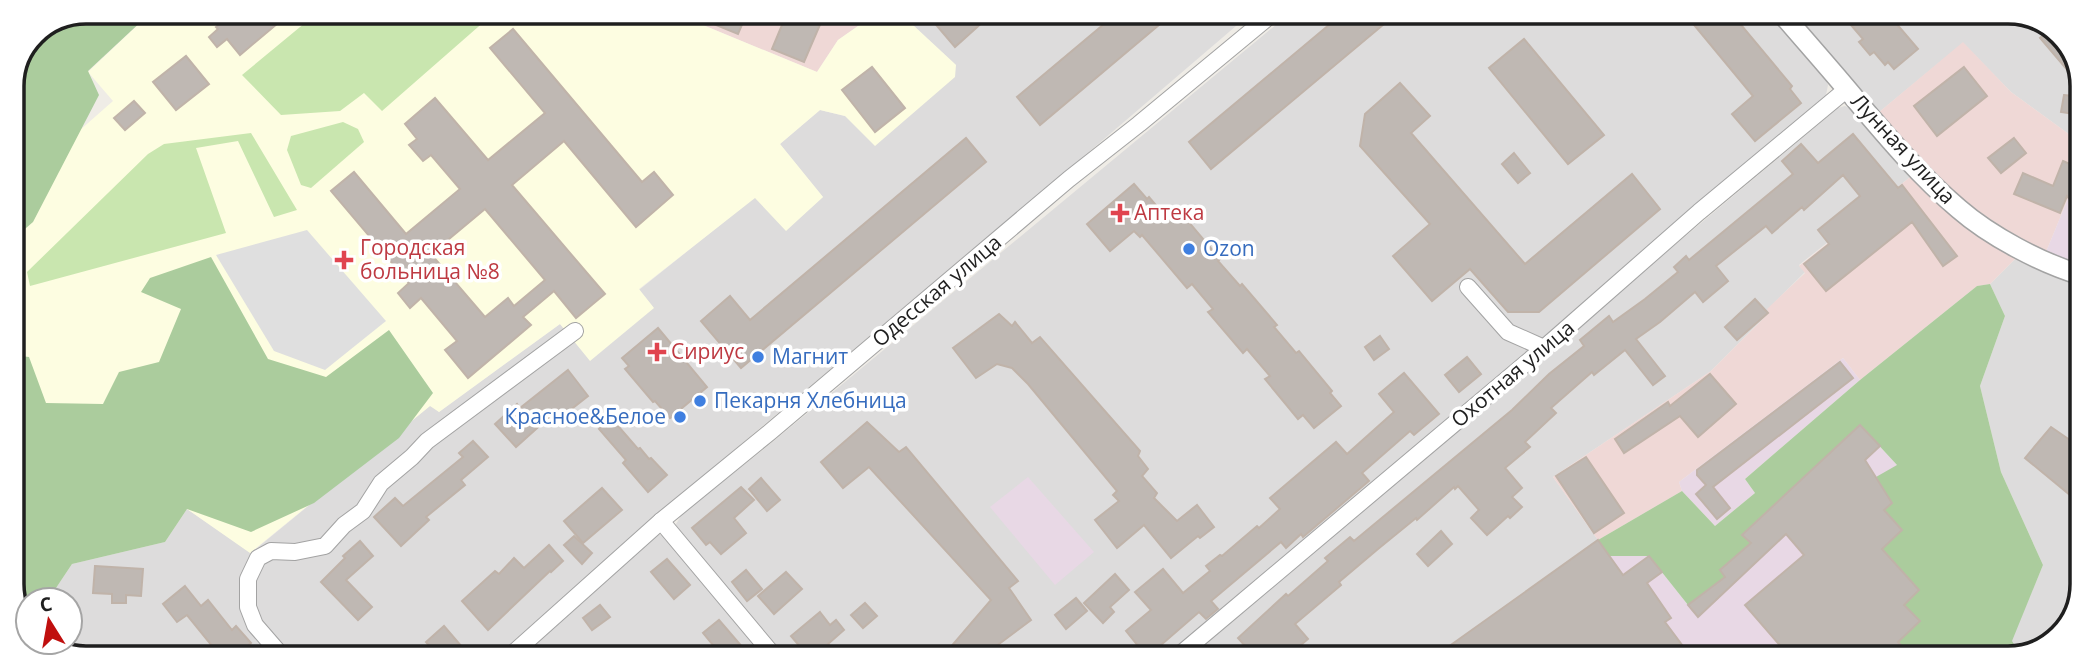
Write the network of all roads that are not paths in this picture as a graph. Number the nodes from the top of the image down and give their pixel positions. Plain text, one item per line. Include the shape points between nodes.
1 (1260, 24) edge
2 (1791, 24) edge
3 (1847, 89) junction
4 (2069, 271) edge
5 (1468, 287) dead end
6 (575, 331) dead end
7 (1544, 348) junction
8 (662, 521) junction
9 (526, 643) junction
10 (273, 646) edge
11 (522, 646) edge
12 (529, 646) edge
13 (766, 646) edge
14 (1190, 646) edge

1 - 8 street, Одесская улица
2 - 3 street, Лунная улица
3 - 4 street, Лунная улица via 1960,210 1999,236
3 - 7 street, Охотная улица
5 - 7 street via 1508,332
6 - 10 street via 427,441 381,483 363,511 325,546 271,551 258,558 248,579 247,607
7 - 14 street, Охотная улица
8 - 9 street, Одесская улица
8 - 13 street
9 - 11 street, Одесская улица
9 - 12 street

